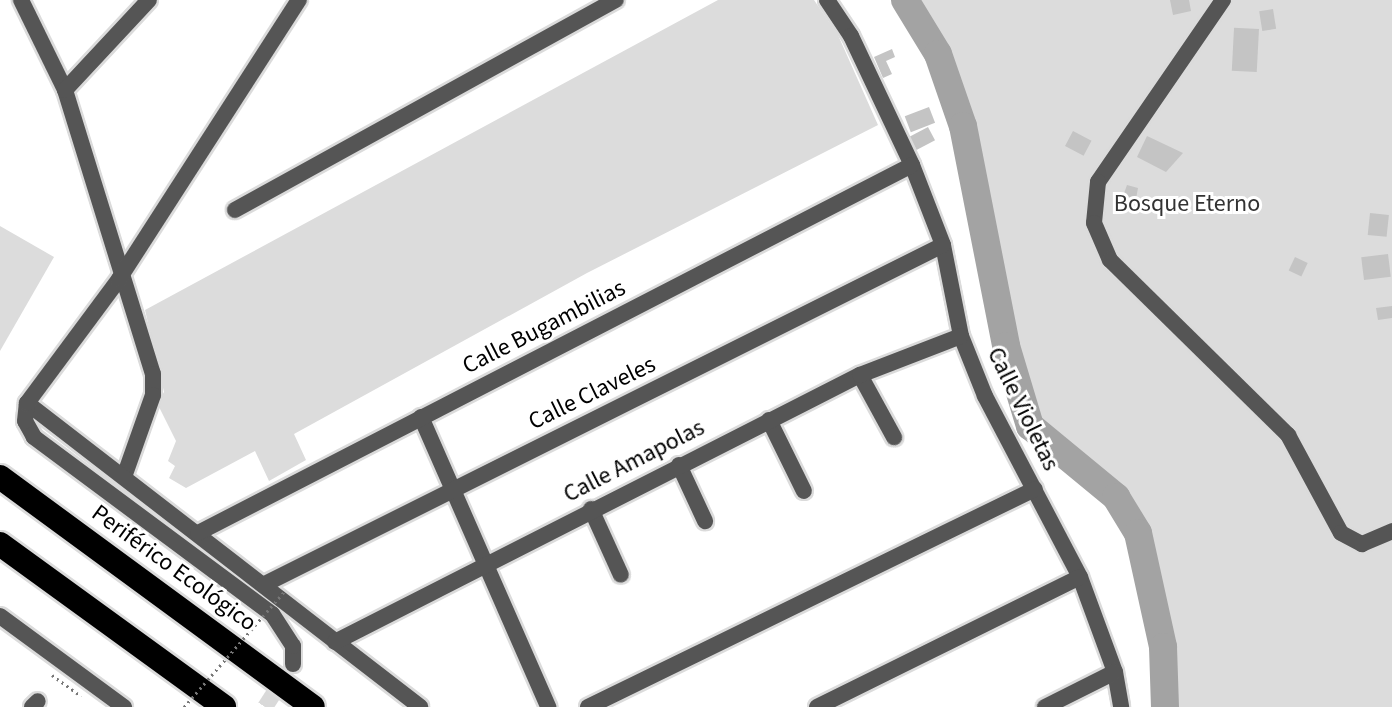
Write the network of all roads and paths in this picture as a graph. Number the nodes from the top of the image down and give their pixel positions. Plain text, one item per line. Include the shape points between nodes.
1 (149, 0) edge
2 (299, 0) edge
3 (616, 0) edge
4 (827, 0) edge
5 (1223, 0) edge
6 (28, 4) edge
7 (65, 90) junction
8 (912, 165) junction
9 (235, 210) dead end
10 (943, 245) junction
11 (119, 279) junction
12 (961, 336) junction
13 (860, 375) junction
14 (27, 403) junction
15 (421, 417) junction
16 (769, 420) junction
17 (894, 437) dead end
18 (679, 465) junction
19 (0, 477) edge
20 (124, 477) junction
21 (455, 488) junction
22 (1035, 489) junction
23 (804, 491) dead end
24 (591, 509) junction
25 (705, 521) dead end
26 (1392, 531) edge
27 (198, 533) junction
28 (2, 546) edge
29 (485, 562) junction
30 (621, 575) dead end
31 (1080, 577) junction
32 (263, 585) junction
33 (285, 591) dead end
34 (0, 616) edge
35 (335, 642) junction
36 (293, 664) dead end
37 (1115, 672) junction
38 (124, 707) edge
39 (184, 707) edge
40 (224, 707) edge
41 (313, 707) edge
42 (420, 707) edge
43 (548, 707) edge
44 (588, 707) edge
45 (817, 707) edge
46 (1045, 707) edge
47 (1121, 707) edge

1 - 7 street
2 - 11 street
3 - 9 street
4 - 8 street, Calle Violetas via 851,36
5 - 26 street via 1098,182 1094,223 1110,260 1288,435 1341,533 1362,544
6 - 7 street
7 - 11 street
8 - 10 street, Calle Violetas
8 - 15 street, Calle Bugambilias
10 - 12 street, Calle Violetas
10 - 21 street, Calle Claveles
11 - 14 street
11 - 20 street via 153,374 153,395
12 - 13 street, Calle Amapolas
12 - 22 street, Calle Violetas via 985,396
13 - 16 street, Calle Amapolas
13 - 17 street
14 - 20 street
14 - 36 street via 25,421 34,437 272,614 293,646
15 - 21 street
15 - 27 street, Calle Bugambilias
16 - 18 street, Calle Amapolas
16 - 23 street
18 - 24 street, Calle Amapolas
18 - 25 street
19 - 41 highway, Periférico Ecológico
20 - 27 street
21 - 29 street
21 - 32 street, Calle Claveles
22 - 31 street, Calle Violetas
22 - 44 street
24 - 29 street, Calle Amapolas
24 - 30 street
27 - 32 street
28 - 40 highway
29 - 35 street, Calle Amapolas
29 - 43 street
31 - 37 street, Calle Violetas
31 - 45 street
32 - 35 street
33 - 39 path, bridge
34 - 38 street
35 - 42 street
37 - 46 street
37 - 47 street, Calle Violetas

